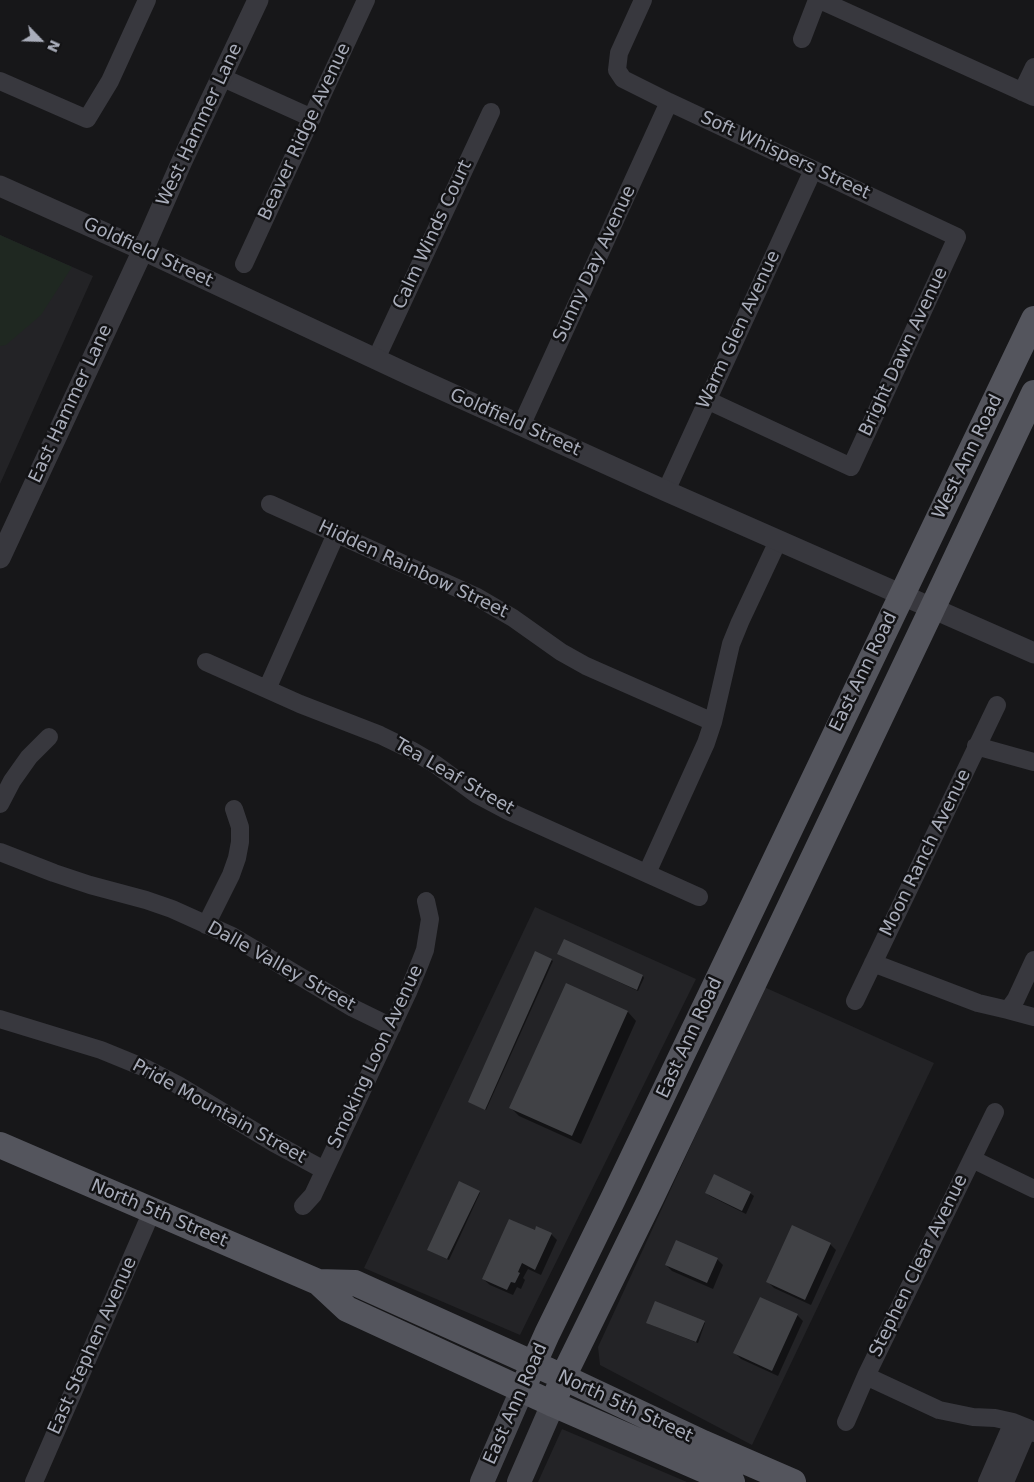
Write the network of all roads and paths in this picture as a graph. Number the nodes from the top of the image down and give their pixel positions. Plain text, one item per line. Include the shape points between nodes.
1 (147, 0) edge
2 (258, 0) edge
3 (366, 0) edge
4 (643, 0) edge
5 (818, 0) edge
6 (802, 39) dead end
7 (1034, 67) edge
8 (221, 77) junction
9 (0, 81) edge
10 (1028, 95) edge
11 (669, 102) junction
12 (491, 112) dead end
13 (312, 118) junction
14 (813, 170) junction
15 (0, 186) edge
16 (957, 237) joint
17 (143, 250) junction
18 (244, 264) dead end
19 (1034, 319) edge
20 (376, 359) junction
21 (1034, 392) edge
22 (707, 400) junction
23 (521, 426) junction
24 (666, 491) junction
25 (270, 504) dead end
26 (336, 534) junction
27 (778, 541) junction
28 (0, 558) edge
29 (901, 595) junction
30 (932, 609) junction
31 (1034, 653) edge
32 (206, 662) dead end
33 (267, 689) junction
34 (996, 704) dead end
35 (713, 722) junction
36 (49, 737) dead end
37 (976, 746) junction
38 (1034, 762) edge
39 (0, 804) edge
40 (234, 809) dead end
41 (0, 852) edge
42 (647, 873) junction
43 (699, 897) dead end
44 (426, 901) dead end
45 (754, 903) junction
46 (206, 925) junction
47 (1034, 960) edge
48 (873, 963) junction
49 (855, 1001) dead end
50 (744, 1003) junction
51 (1008, 1010) junction
52 (1034, 1017) edge
53 (0, 1019) edge
54 (392, 1027) junction
55 (996, 1112) dead end
56 (0, 1145) edge
57 (972, 1159) junction
58 (324, 1170) junction
59 (1034, 1188) edge
60 (303, 1206) dead end
61 (152, 1211) junction
62 (318, 1282) junction
63 (533, 1364) junction
64 (866, 1376) junction
65 (564, 1377) junction
66 (522, 1390) junction
67 (553, 1404) junction
68 (846, 1422) dead end
69 (1025, 1428) edge
70 (34, 1482) edge
71 (482, 1482) edge
72 (519, 1482) edge
73 (732, 1482) edge
74 (793, 1482) edge
75 (988, 1482) edge
76 (1005, 1482) edge

1 - 9 street via 110,81 87,119
2 - 8 street, West Hammer Lane
3 - 13 street, Beaver Ridge Avenue
4 - 11 street, Soft Whispers Street via 619,53 617,70 623,79
5 - 6 street
5 - 10 street
7 - 10 street
8 - 13 street
8 - 17 street, West Hammer Lane
11 - 14 street, Soft Whispers Street
11 - 23 street, Sunny Day Avenue
12 - 20 street, Calm Winds Court
13 - 18 street, Beaver Ridge Avenue
14 - 16 street, Soft Whispers Street
14 - 22 street, Warm Glen Avenue
15 - 17 street, Goldfield Street
16 - 22 street, Bright Dawn Avenue via 851,467
17 - 20 street, Goldfield Street
17 - 28 street, East Hammer Lane
19 - 29 main road, West Ann Road
20 - 23 street, Goldfield Street
21 - 30 main road, West Ann Road
22 - 24 street, Warm Glen Avenue
23 - 24 street, Goldfield Street
24 - 27 street, Goldfield Street
25 - 26 street, Hidden Rainbow Street
26 - 33 street
26 - 35 street, Hidden Rainbow Street via 477,597 586,666
27 - 29 street, Goldfield Street
27 - 35 street via 731,644
29 - 30 street, Goldfield Street
29 - 45 main road, East Ann Road
30 - 31 street, Goldfield Street
30 - 50 main road, East Ann Road
32 - 33 street, Tea Leaf Street
33 - 42 street, Tea Leaf Street via 411,750 476,794
34 - 37 street, Moon Ranch Avenue
35 - 42 street
36 - 39 street via 12,780
37 - 38 street
37 - 48 street, Moon Ranch Avenue
40 - 46 street via 240,826 237,858
41 - 46 street, Dalle Valley Street via 90,885 146,900
42 - 43 street, Tea Leaf Street
44 - 54 street, Smoking Loon Avenue via 430,919 425,950
45 - 50 main road via 732,984 733,995
45 - 63 main road, East Ann Road
46 - 54 street, Dalle Valley Street via 232,936 353,1008
47 - 51 street
48 - 49 street, Moon Ranch Avenue
48 - 51 street via 978,1003
50 - 65 main road, East Ann Road
51 - 52 street
53 - 58 street, Pride Mountain Street via 101,1050 145,1068
54 - 58 street, Smoking Loon Avenue
55 - 57 street, Stephen Clear Avenue
56 - 61 main road, North 5th Street
57 - 59 street
57 - 64 street, Stephen Clear Avenue
58 - 60 street, Smoking Loon Avenue
61 - 62 main road, North 5th Street
61 - 70 street, East Stephen Avenue
62 - 63 main road, North 5th Street via 355,1283
62 - 66 main road, North 5th Street via 347,1309
63 - 65 main road, North 5th Street
63 - 66 main road, East Ann Road
64 - 68 street, Stephen Clear Avenue
64 - 69 street via 939,1410 995,1418
65 - 67 main road, East Ann Road
65 - 74 main road, North 5th Street
66 - 67 main road, North 5th Street
66 - 71 main road, East Ann Road
67 - 72 main road, East Ann Road
67 - 73 main road, North 5th Street
69 - 75 street
69 - 76 street

